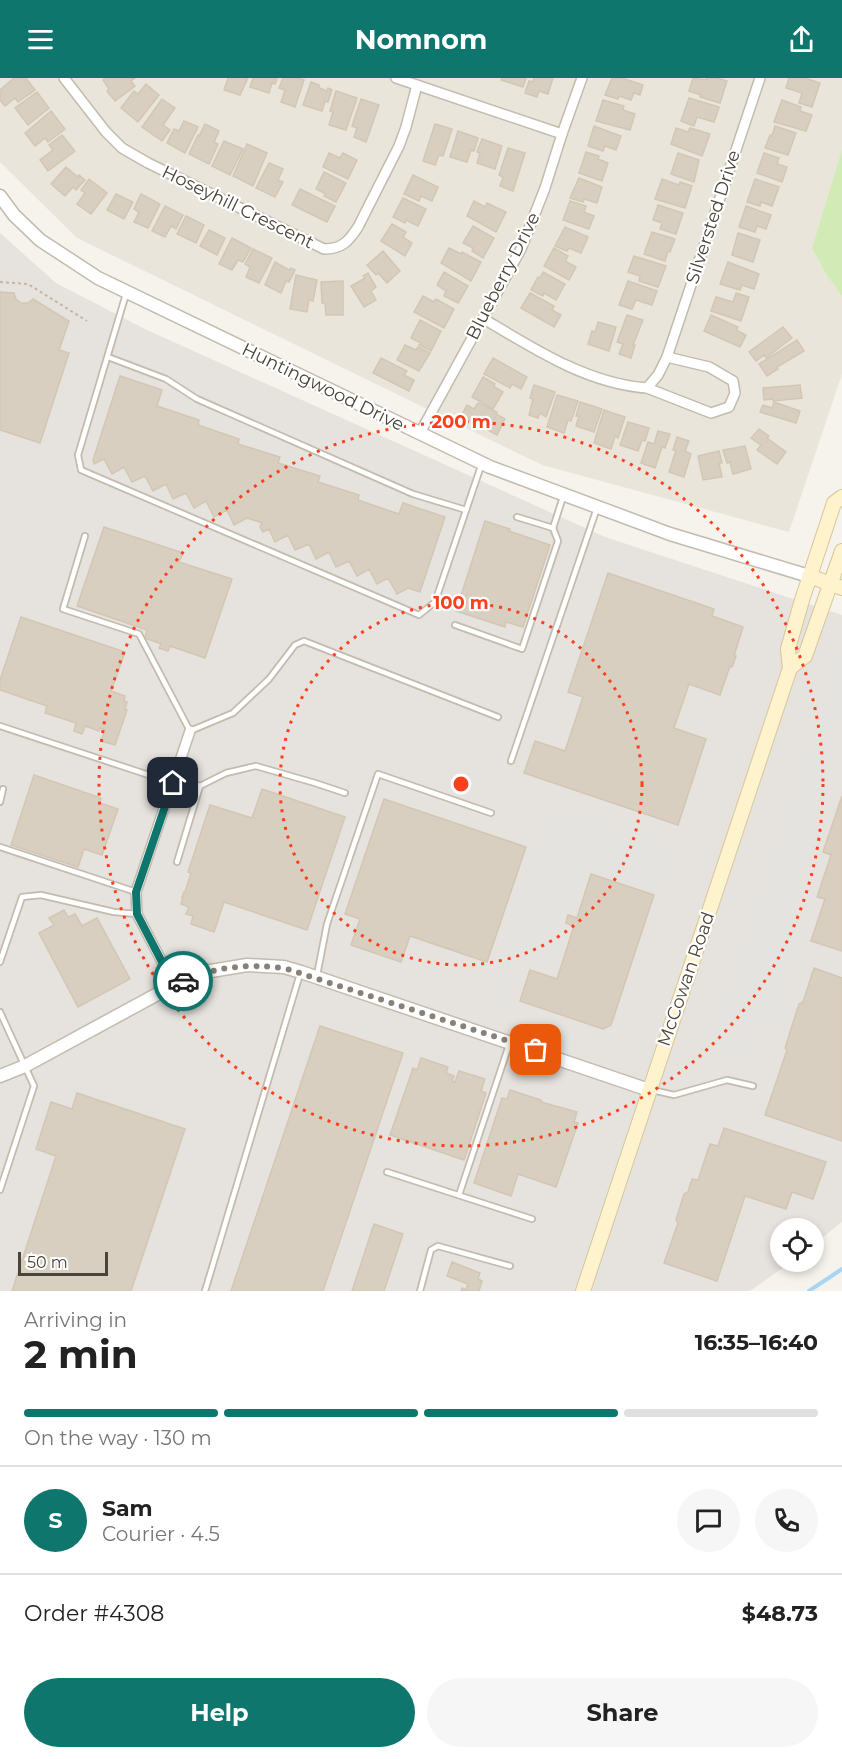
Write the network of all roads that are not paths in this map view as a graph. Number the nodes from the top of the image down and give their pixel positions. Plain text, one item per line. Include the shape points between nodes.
1 (64, 78) edge
2 (396, 78) edge
3 (582, 78) edge
4 (760, 78) edge
5 (417, 85) junction
6 (562, 134) junction
7 (0, 196) edge
8 (127, 292) junction
9 (484, 319) junction
10 (108, 357) junction
11 (667, 357) junction
12 (648, 388) junction
13 (420, 434) junction
14 (482, 464) junction
15 (564, 494) junction
16 (842, 497) edge
17 (597, 506) junction
18 (466, 510) junction
19 (517, 517) dead end
20 (553, 528) junction
21 (85, 536) dead end
22 (842, 551) edge
23 (809, 576) junction
24 (837, 586) edge
25 (455, 626) dead end
26 (790, 668) junction
27 (498, 717) dead end
28 (0, 726) edge
29 (190, 731) junction
30 (510, 761) dead end
31 (174, 780) junction
32 (201, 786) junction
33 (3, 789) dead end
34 (345, 793) dead end
35 (0, 802) edge
36 (491, 813) dead end
37 (0, 847) edge
38 (177, 862) dead end
39 (136, 892) junction
40 (137, 914) junction
41 (0, 962) edge
42 (301, 972) junction
43 (316, 977) junction
44 (174, 985) junction
45 (0, 1012) edge
46 (510, 1042) junction
47 (25, 1066) junction
48 (0, 1076) edge
49 (753, 1086) dead end
50 (649, 1090) junction
51 (387, 1172) dead end
52 (0, 1190) edge
53 (459, 1195) junction
54 (532, 1219) dead end
55 (510, 1266) dead end
56 (205, 1291) edge
57 (420, 1291) edge
58 (583, 1291) edge

1 - 5 street, Hoseyhill Crescent via 122,148 324,249 335,249 351,238 358,226 399,146
2 - 5 street
3 - 6 street, Blueberry Drive
4 - 11 street, Silversted Drive
5 - 6 street
6 - 9 street, Blueberry Drive via 521,249
7 - 8 street, Huntingwood Drive via 40,240
8 - 10 lane
8 - 13 street, Huntingwood Drive
9 - 12 street via 573,369 629,387
9 - 13 street, Blueberry Drive
10 - 18 lane via 166,379 197,399 412,494
10 - 18 lane via 78,455 81,470 236,537 419,615 435,602
11 - 12 street, Silversted Drive
11 - 12 street via 709,367 733,381 735,393 729,407 711,413
13 - 14 street, Huntingwood Drive
14 - 15 street, Huntingwood Drive
14 - 18 lane
15 - 17 street, Huntingwood Drive
15 - 20 lane
16 - 23 main road, McCowan Road via 834,503
17 - 23 street, Huntingwood Drive via 670,534
17 - 30 lane
19 - 20 lane
20 - 25 lane via 558,541 522,649
21 - 29 lane via 63,609 139,634
22 - 24 main road, McCowan Road
23 - 24 main road
23 - 26 main road, McCowan Road via 788,649
24 - 26 main road, McCowan Road via 805,656
26 - 50 main road, McCowan Road
27 - 29 lane via 304,641 295,645 269,679 233,713
28 - 31 lane
29 - 31 street
31 - 32 lane
31 - 39 street
32 - 34 lane via 226,773 256,766
32 - 38 lane
33 - 35 lane
36 - 43 lane via 378,774 327,924
37 - 39 lane
39 - 40 street
40 - 41 lane via 41,895 22,897
40 - 44 street
42 - 43 street
42 - 44 street via 247,965 205,972
42 - 56 lane
43 - 46 street
44 - 47 street
45 - 47 lane
46 - 50 street
46 - 53 lane
47 - 48 street
47 - 52 lane via 34,1086
49 - 50 lane via 727,1080 674,1095
50 - 58 main road, McCowan Road
51 - 53 lane
53 - 54 lane
55 - 57 lane via 438,1246 431,1250

